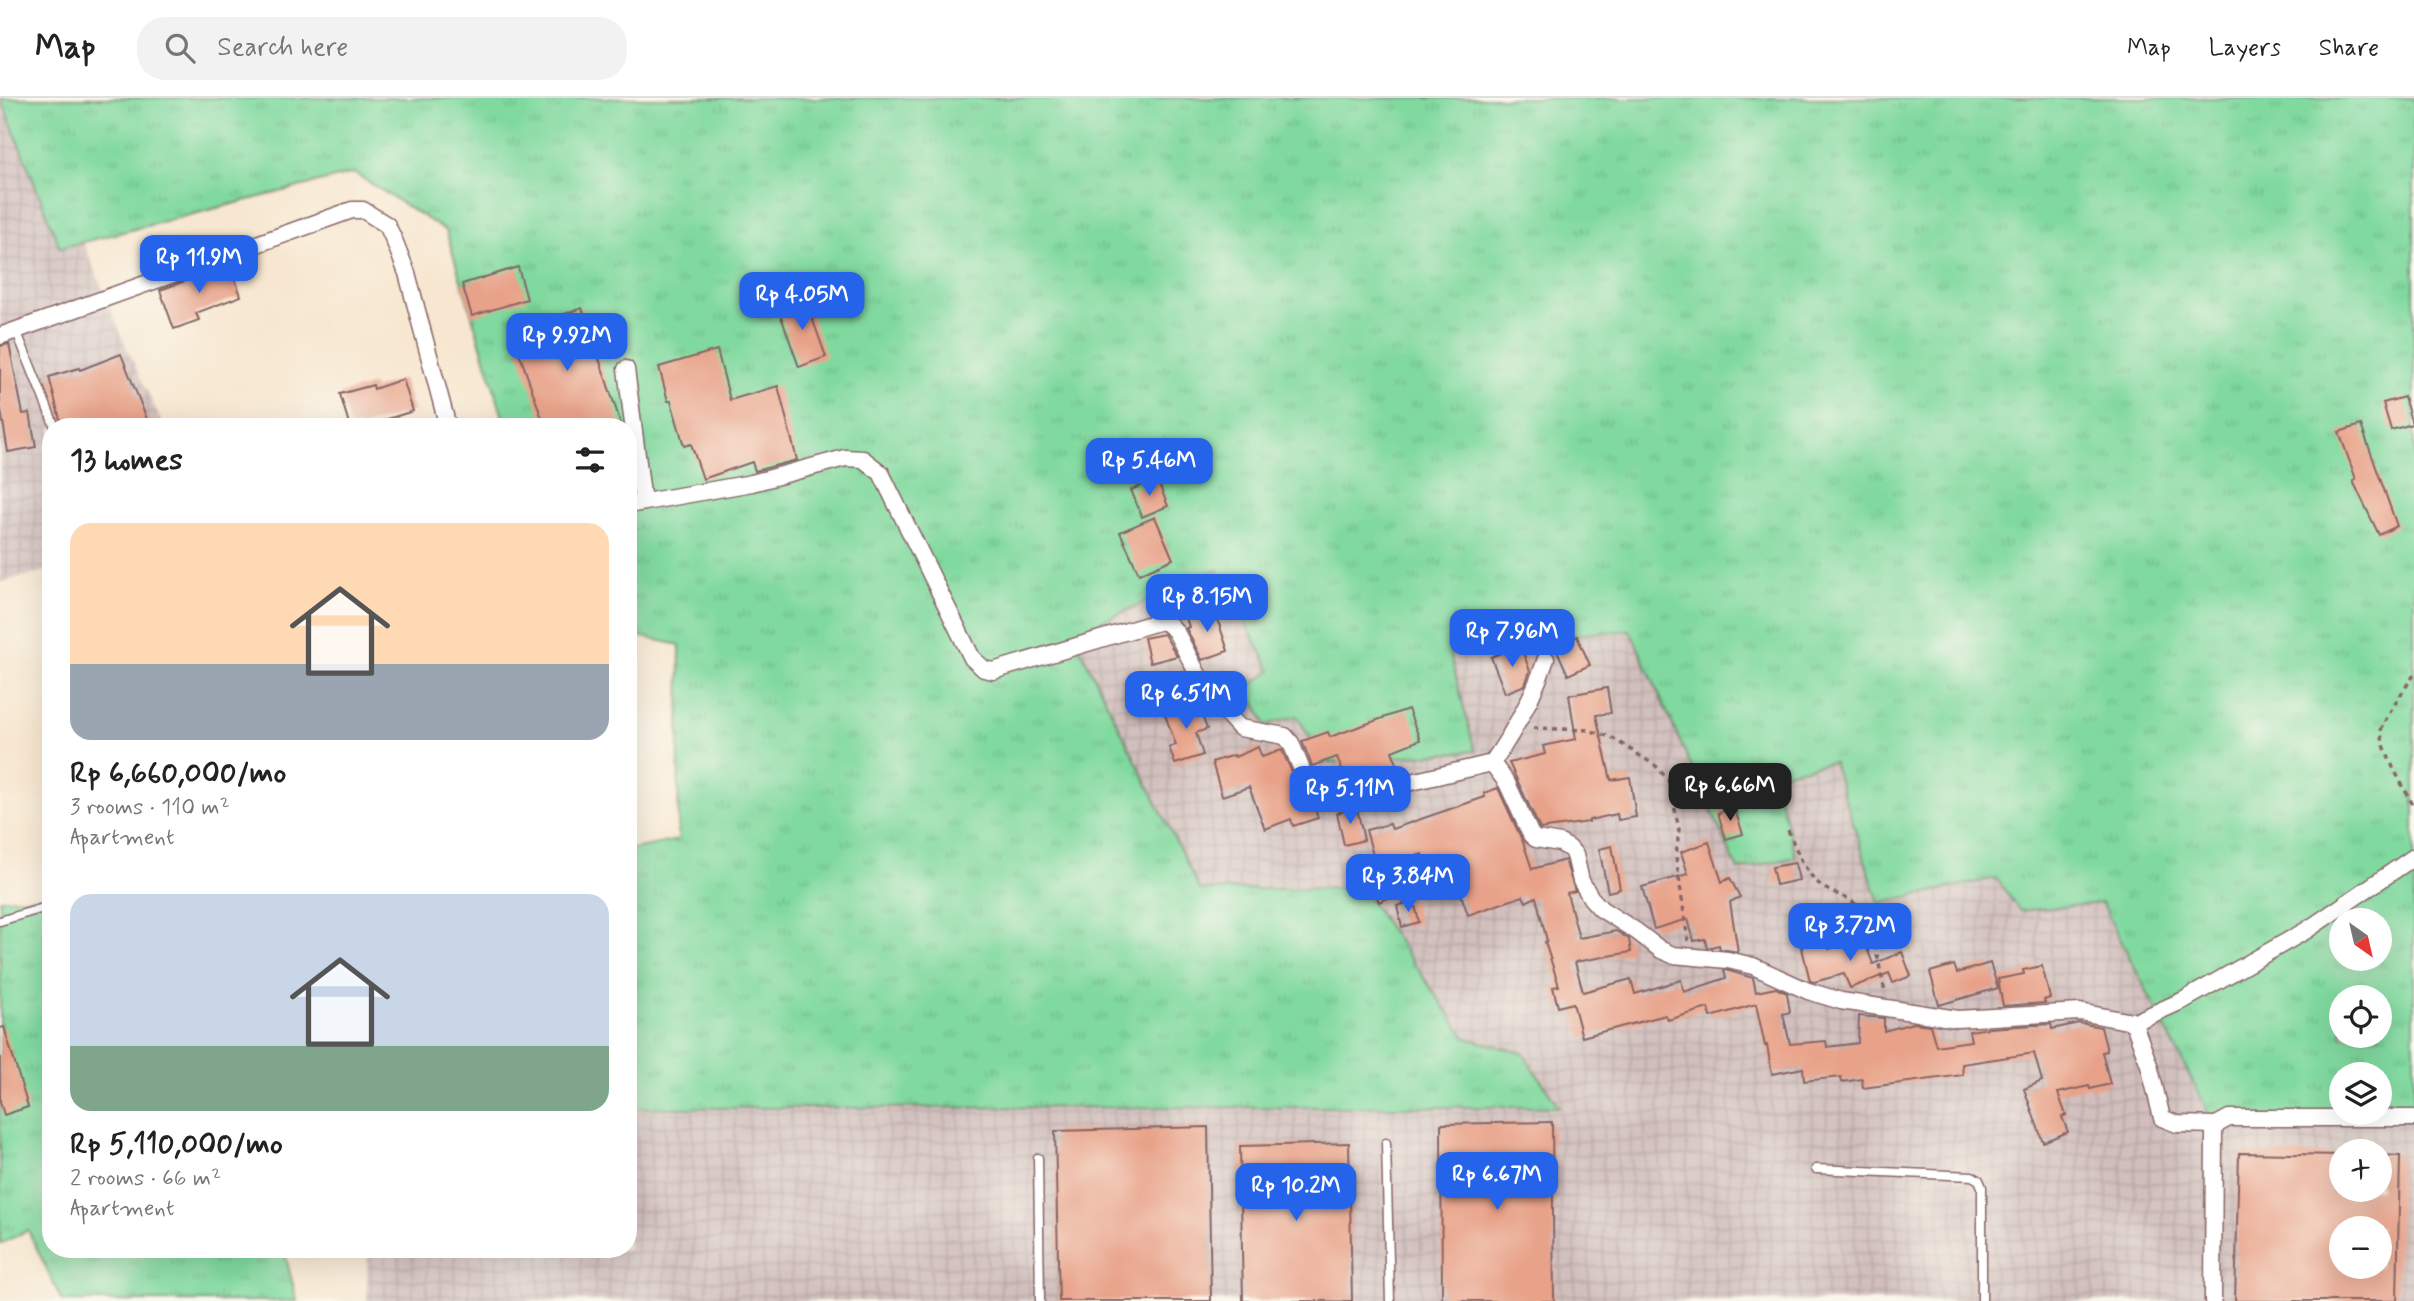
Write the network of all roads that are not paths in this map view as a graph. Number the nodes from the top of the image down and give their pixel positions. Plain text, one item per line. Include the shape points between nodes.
1 (8, 333) edge
2 (626, 369) dead end
3 (50, 418) edge
4 (446, 418) edge
5 (630, 418) edge
6 (637, 504) edge
7 (1546, 659) dead end
8 (1492, 763) junction
9 (2414, 857) edge
10 (42, 908) edge
11 (0, 921) edge
12 (2133, 1021) junction
13 (2414, 1118) edge
14 (2216, 1125) junction
15 (1386, 1143) dead end
16 (1038, 1158) dead end
17 (1816, 1169) dead end
18 (1040, 1301) edge
19 (1390, 1301) edge
20 (1982, 1301) edge
21 (2213, 1301) edge

1 - 3 lane
1 - 4 street via 352,210 363,210 387,225 394,240
2 - 5 street
6 - 8 street via 752,483 845,458 863,459 881,473 972,658 984,668 993,671 1161,621 1176,632 1208,694 1240,728 1284,736 1304,775 1322,792 1361,794
7 - 8 street via 1517,728
8 - 12 street via 1507,783 1531,835 1569,848 1581,881 1601,909 1673,955 1753,966 1808,991 1890,1010 1957,1019 2080,1012
9 - 12 street via 2307,930 2184,1000
10 - 11 lane
12 - 14 street via 2162,1118 2177,1124
13 - 14 street via 2229,1118
14 - 21 street
15 - 19 lane
16 - 18 lane
17 - 20 lane via 1972,1176 1979,1180

